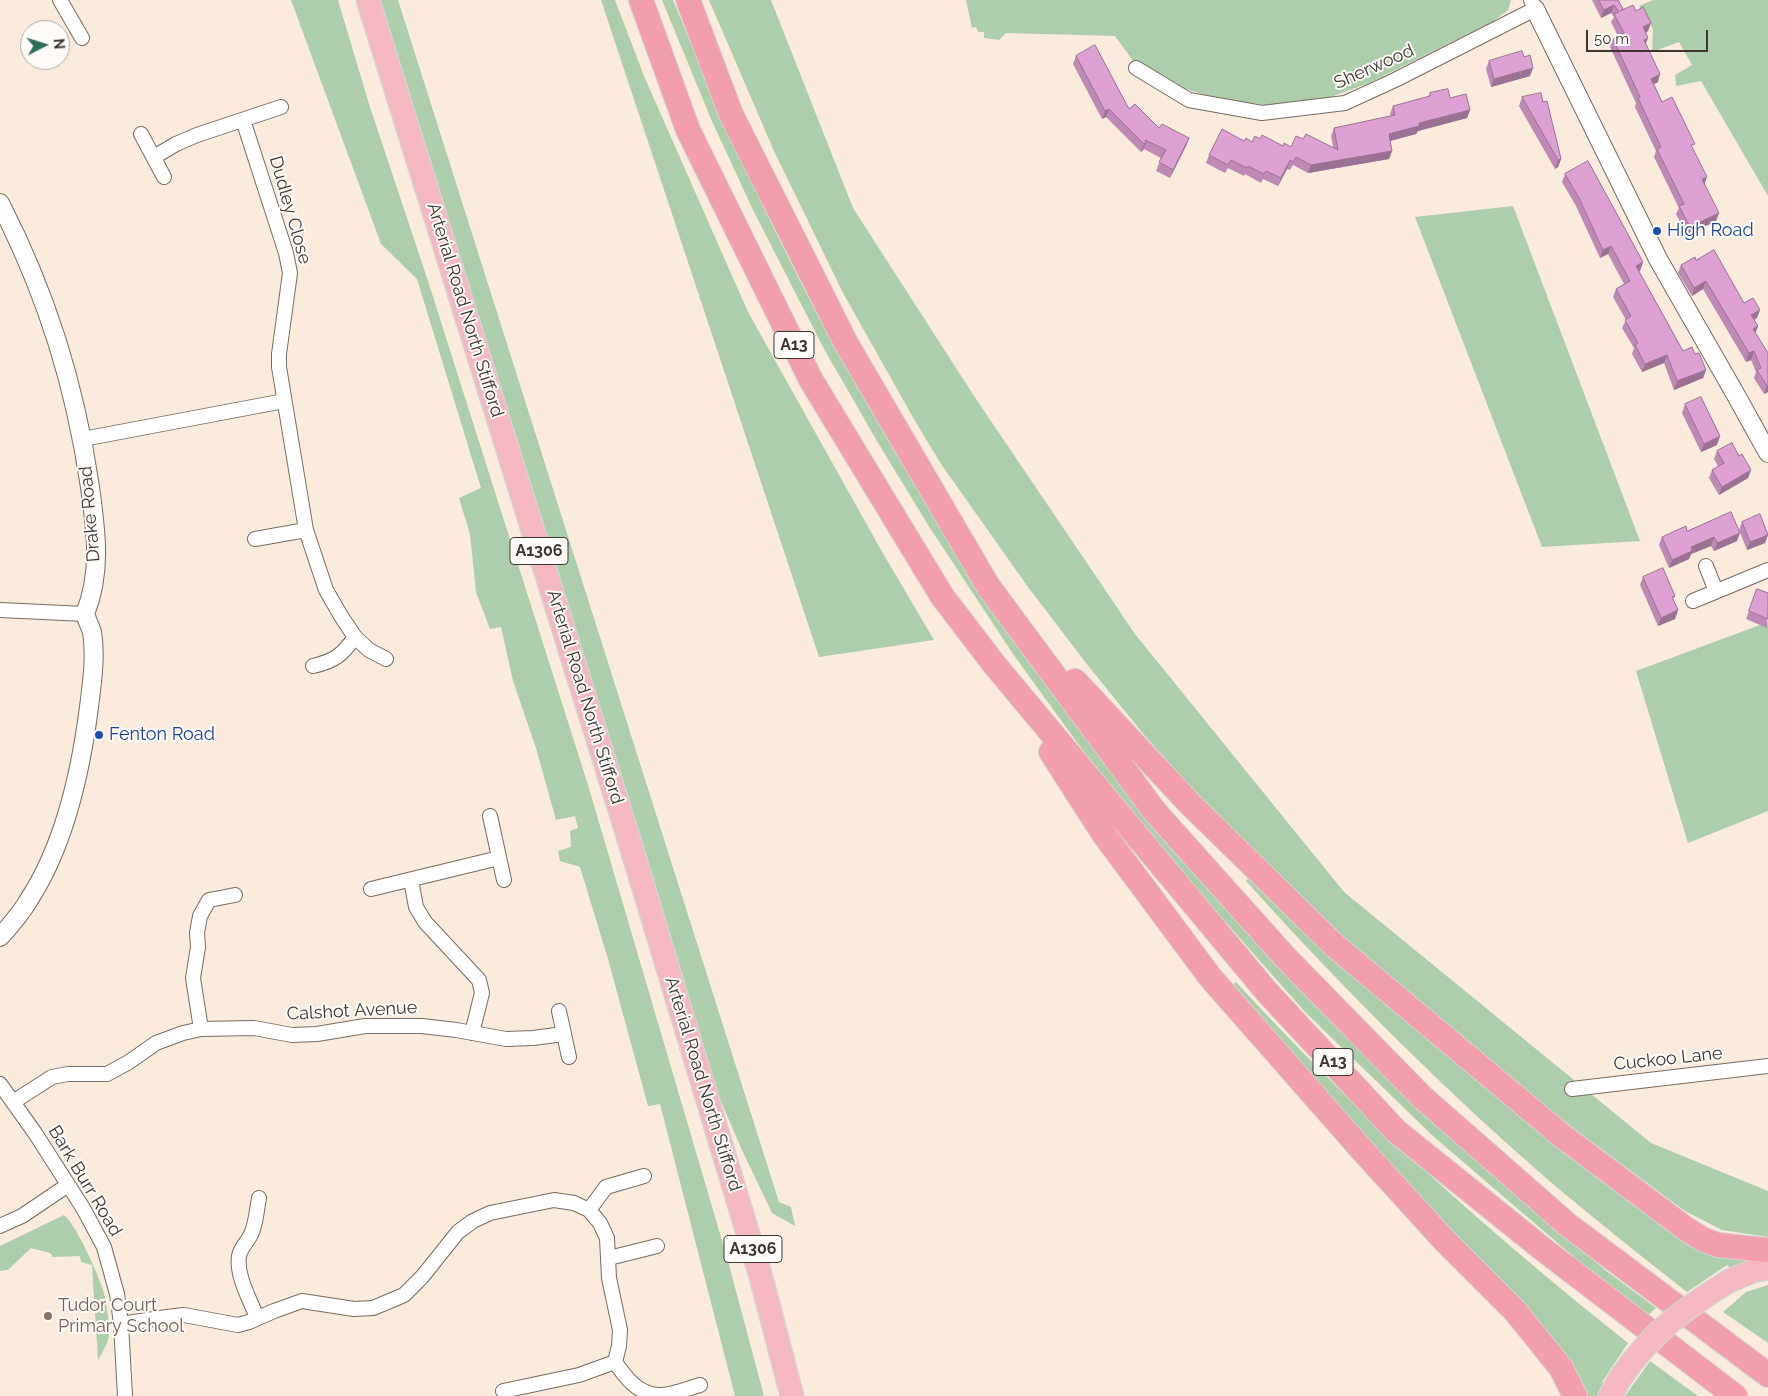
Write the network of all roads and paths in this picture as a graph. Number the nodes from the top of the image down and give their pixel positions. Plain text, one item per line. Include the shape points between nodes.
1 (60, 0) edge
2 (368, 0) edge
3 (641, 0) edge
4 (688, 0) edge
5 (1534, 4) edge
6 (82, 38) dead end
7 (1136, 68) dead end
8 (281, 108) dead end
9 (243, 120) junction
10 (141, 134) dead end
11 (154, 157) junction
12 (164, 177) dead end
13 (0, 203) edge
14 (284, 401) junction
15 (83, 439) junction
16 (1768, 453) edge
17 (306, 530) junction
18 (255, 539) dead end
19 (1706, 566) dead end
20 (1768, 570) edge
21 (988, 586) junction
22 (1716, 591) junction
23 (1693, 601) dead end
24 (0, 610) edge
25 (85, 614) junction
26 (356, 637) junction
27 (386, 659) dead end
28 (994, 664) junction
29 (313, 666) dead end
30 (490, 816) dead end
31 (499, 858) junction
32 (411, 880) junction
33 (504, 880) dead end
34 (372, 889) dead end
35 (235, 894) dead end
36 (0, 937) edge
37 (559, 1011) dead end
38 (201, 1029) junction
39 (472, 1033) junction
40 (564, 1034) junction
41 (569, 1057) dead end
42 (1768, 1066) edge
43 (0, 1084) edge
44 (1572, 1089) dead end
45 (13, 1102) junction
46 (644, 1176) dead end
47 (68, 1185) junction
48 (259, 1198) dead end
49 (589, 1210) junction
50 (0, 1226) edge
51 (657, 1246) dead end
52 (1768, 1250) edge
53 (609, 1258) junction
54 (1768, 1268) edge
55 (257, 1318) junction
56 (121, 1324) junction
57 (615, 1362) junction
58 (1768, 1375) edge
59 (700, 1386) dead end
60 (1614, 1388) edge
61 (503, 1391) dead end
62 (125, 1396) edge
63 (792, 1396) edge
64 (1576, 1396) edge
65 (1735, 1396) edge

1 - 6 street
2 - 63 main road, Arterial Road North Stifford / A1306 via 642,880 761,1276
3 - 28 highway, A13 via 688,130 811,380 942,596
4 - 21 highway, A13 via 731,114 846,343
5 - 7 street, Sherwood via 1395,80 1345,103 1262,113 1189,100
5 - 16 street via 1658,259
8 - 9 street
9 - 11 street via 197,135
9 - 14 street, Dudley Close via 290,273 278,354
10 - 11 street
11 - 12 street
13 - 15 street, Drake Road via 34,274 51,320
14 - 15 street
14 - 17 street, Dudley Close
15 - 25 street, Drake Road via 96,535 96,571
17 - 18 street
17 - 26 street, Dudley Close via 326,590
19 - 22 street
20 - 22 street
21 - 52 highway, A13 via 1190,804 1370,976 1562,1135 1685,1228 1718,1245
21 - 58 highway, A13 via 1156,813 1286,958 1422,1097 1568,1224
22 - 23 street
24 - 25 street
25 - 36 street via 92,631 91,689 71,800 54,850 31,898
26 - 27 street, Dudley Close via 369,650
26 - 29 street via 338,657
28 - 64 highway, A13 via 1103,833 1210,978 1444,1240 1515,1311 1562,1368
28 - 65 highway, A13 via 1267,992 1396,1131 1544,1250
30 - 31 street
31 - 32 street
31 - 33 street
32 - 34 street
32 - 39 street via 416,907 425,922 474,974 481,986 481,1000
35 - 38 street via 210,900 200,916 193,978
37 - 40 street
38 - 39 street, Calshot Avenue via 254,1028 302,1035 365,1026 422,1026
38 - 45 street, Calshot Avenue via 156,1043 107,1074 52,1077
39 - 40 street, Calshot Avenue via 506,1039
40 - 41 street
42 - 44 street, Cuckoo Lane
43 - 45 street, Bark Burr Road
45 - 47 street, Bark Burr Road
46 - 49 street via 606,1187
47 - 50 street via 22,1216
47 - 56 street, Bark Burr Road via 104,1247 117,1294
48 - 55 street via 252,1232 239,1254 240,1275
49 - 53 street via 607,1238
49 - 55 street via 574,1203 554,1200 490,1213 458,1232 413,1287 384,1305 359,1309 302,1301
51 - 53 street
53 - 57 street via 609,1278 620,1330
54 - 60 main road, bridge via 1729,1281 1662,1328 1635,1356
55 - 56 street via 238,1325 184,1315
56 - 62 street, Bark Burr Road
57 - 59 street via 639,1389 659,1396
57 - 61 street via 579,1375

